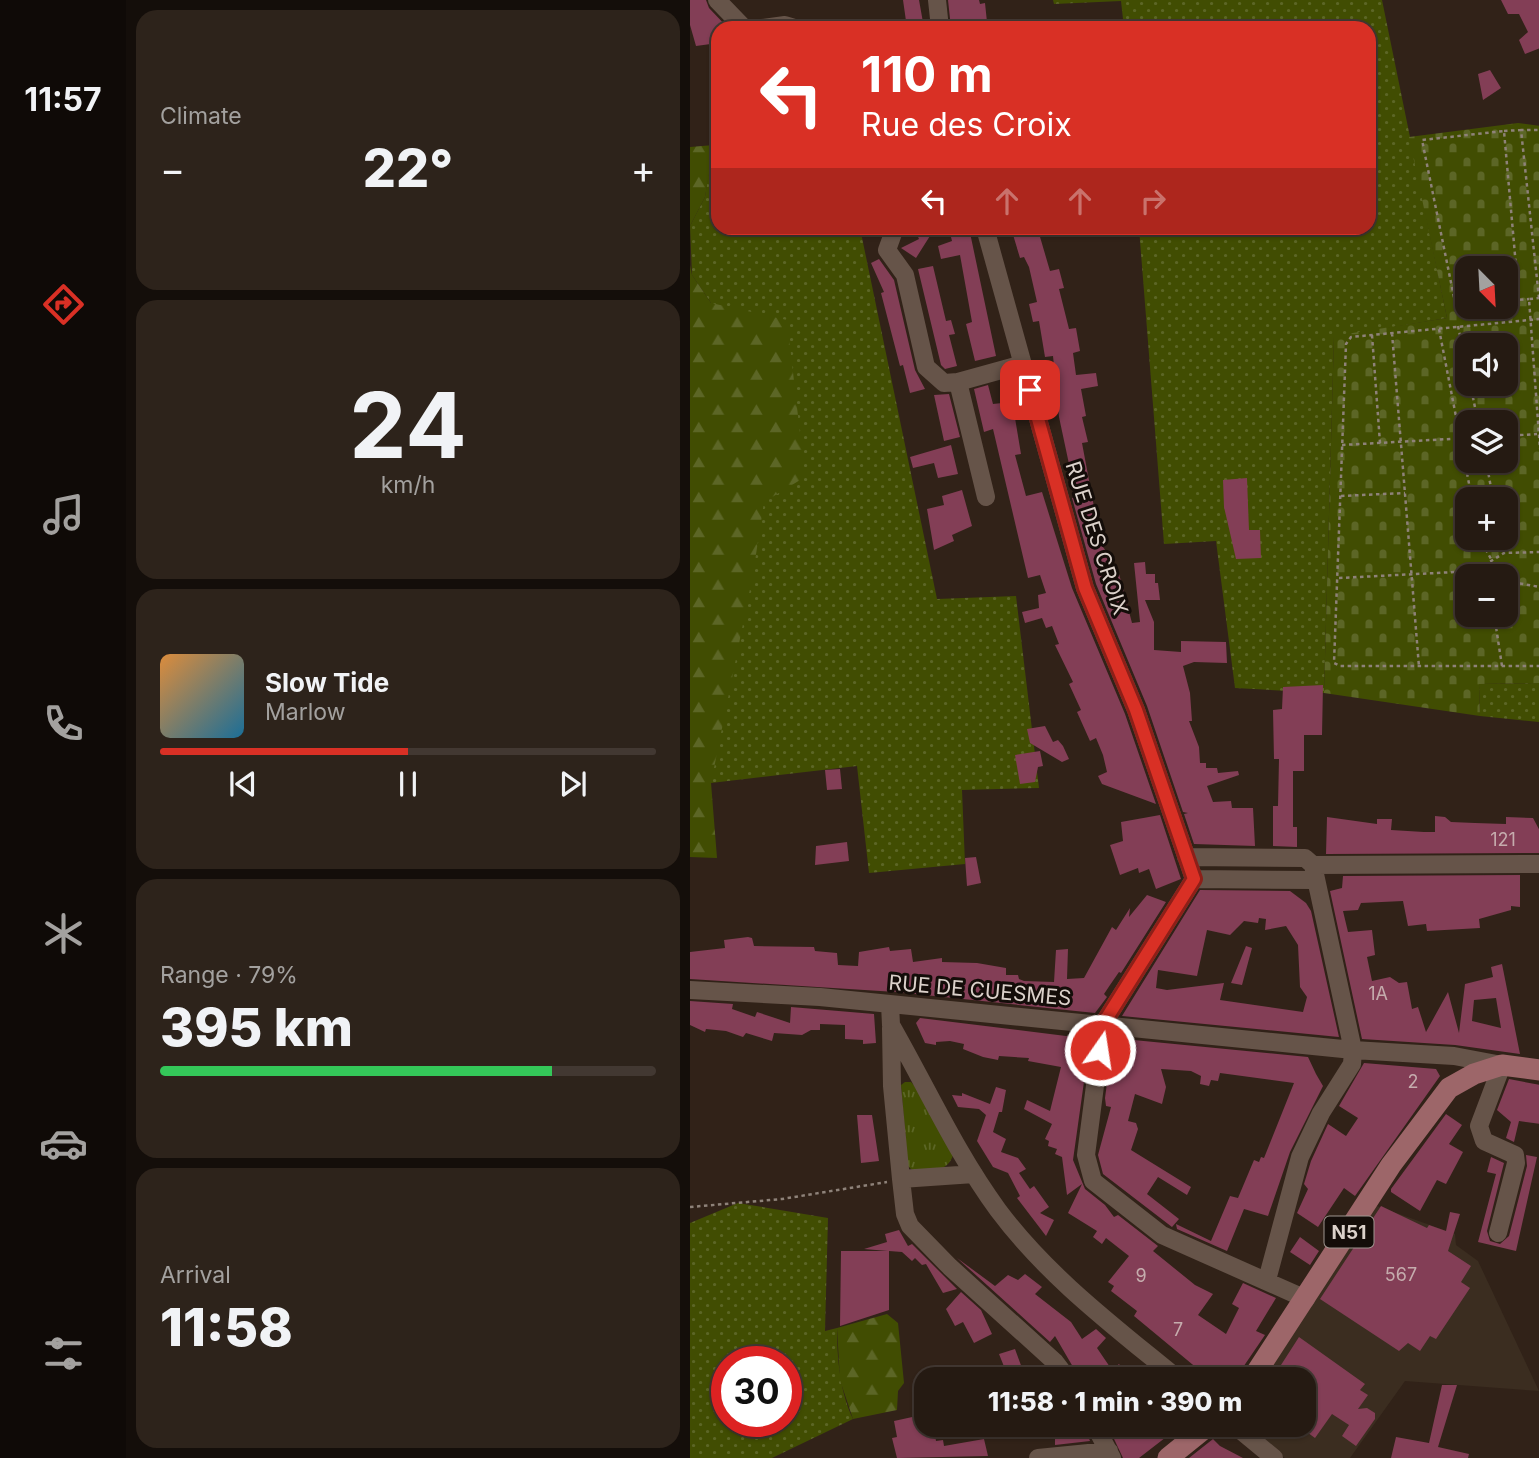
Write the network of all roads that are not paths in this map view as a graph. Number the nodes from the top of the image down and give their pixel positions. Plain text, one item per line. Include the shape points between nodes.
1 (717, 0) edge
2 (937, 0) edge
3 (737, 21) edge
4 (939, 21) edge
5 (892, 235) edge
6 (987, 235) edge
7 (1023, 364) junction
8 (958, 382) junction
9 (986, 497) dead end
10 (1186, 857) junction
11 (1539, 864) edge
12 (1313, 872) junction
13 (1194, 879) junction
14 (690, 990) edge
15 (890, 1004) junction
16 (1103, 1024) junction
17 (891, 1025) junction
18 (1353, 1050) junction
19 (1502, 1065) junction
20 (1539, 1070) edge
21 (925, 1084) junction
22 (892, 1086) junction
23 (974, 1174) junction
24 (901, 1179) junction
25 (1498, 1233) dead end
26 (1267, 1280) junction
27 (1306, 1299) junction
28 (1059, 1367) edge
29 (1164, 1367) edge
30 (1260, 1367) edge
31 (1101, 1437) edge
32 (1194, 1437) edge
33 (1249, 1437) edge
34 (1110, 1455) edge
35 (1038, 1458) edge
36 (1168, 1458) edge
37 (1274, 1458) edge

1 - 3 street
2 - 4 street
5 - 8 street via 887,250 905,275 926,367 944,383
6 - 7 street, RUE DES CROIX
7 - 8 street
7 - 10 street, RUE DES CROIX via 1085,588 1136,710
8 - 9 street
10 - 12 street via 1305,858
10 - 13 street, RUE DES CROIX
11 - 12 street
12 - 13 street
12 - 18 street
13 - 16 street
14 - 15 street, RUE DE CUESMES
15 - 16 street, RUE DE CUESMES
15 - 17 street
16 - 18 street, RUE DE CUESMES
16 - 26 street via 1086,1155 1093,1181 1161,1235
17 - 21 street
17 - 22 street
18 - 19 street, RUE DE CUESMES via 1454,1056
18 - 26 street via 1352,1064 1300,1157
19 - 20 main road, N51
19 - 25 street via 1479,1126 1484,1142 1515,1155
19 - 27 main road, N51 via 1449,1088 1430,1109
21 - 22 street via 908,1075 896,1079
21 - 23 street
22 - 24 street
23 - 24 street
23 - 29 street via 1029,1248 1060,1280
24 - 28 street via 905,1214 919,1237
26 - 27 street
27 - 30 main road, N51
31 - 34 street
32 - 36 main road
33 - 37 street
34 - 35 street

